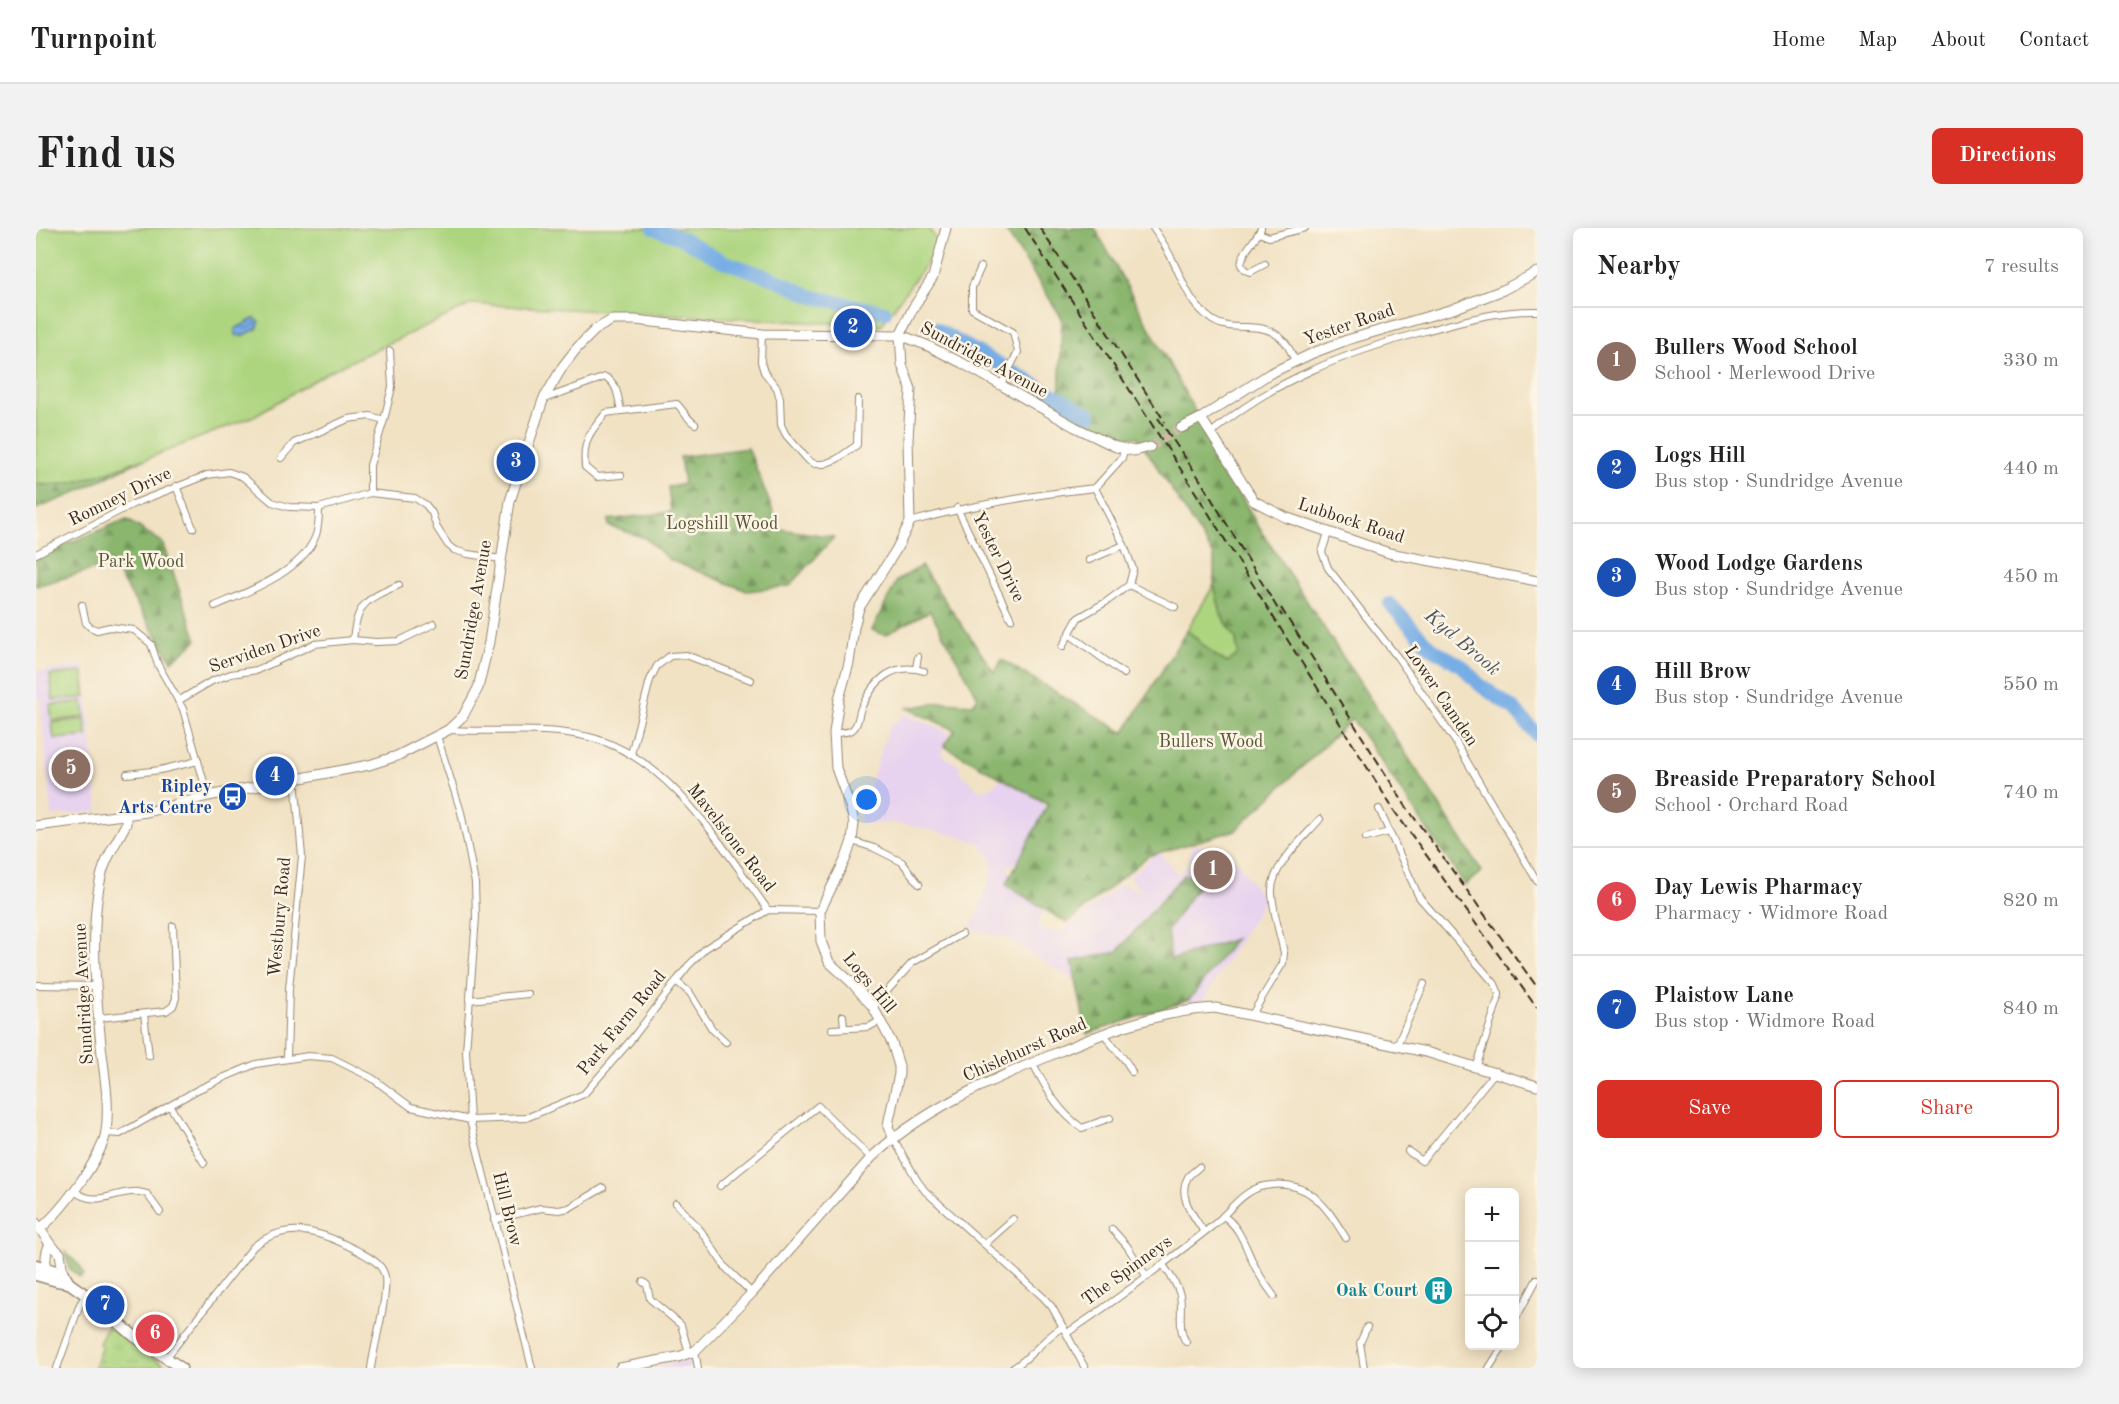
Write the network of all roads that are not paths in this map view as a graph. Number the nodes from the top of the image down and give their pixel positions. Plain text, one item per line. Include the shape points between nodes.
1 (946, 228) edge
2 (1153, 228) edge
3 (1305, 228) edge
4 (1260, 231) edge
5 (1265, 264) dead end
6 (981, 267) dead end
7 (1537, 272) edge
8 (1537, 311) edge
9 (762, 334) junction
10 (900, 335) junction
11 (390, 351) dead end
12 (1295, 361) junction
13 (1001, 385) junction
14 (858, 399) dead end
15 (543, 400) junction
16 (621, 411) junction
17 (1200, 418) junction
18 (384, 420) junction
19 (695, 424) dead end
20 (1181, 428) tunnel mouth
21 (1211, 433) junction
22 (1150, 447) tunnel mouth
23 (1124, 450) junction
24 (281, 458) dead end
25 (621, 475) dead end
26 (176, 486) junction
27 (1095, 488) junction
28 (370, 493) junction
29 (319, 508) junction
30 (957, 508) junction
31 (909, 522) junction
32 (193, 528) dead end
33 (1328, 533) junction
34 (1124, 545) junction
35 (36, 555) edge
36 (501, 559) junction
37 (1089, 560) dead end
38 (1537, 581) edge
39 (399, 585) dead end
40 (1130, 585) junction
41 (82, 605) dead end
42 (215, 606) dead end
43 (1175, 606) dead end
44 (1011, 619) dead end
45 (434, 624) dead end
46 (1069, 634) junction
47 (353, 640) junction
48 (1062, 648) dead end
49 (918, 657) dead end
50 (916, 668) junction
51 (924, 671) dead end
52 (1124, 674) dead end
53 (751, 680) dead end
54 (178, 702) junction
55 (463, 716) junction
56 (448, 730) junction
57 (468, 731) junction
58 (834, 733) junction
59 (437, 736) junction
60 (631, 754) junction
61 (198, 761) junction
62 (127, 774) dead end
63 (295, 779) junction
64 (208, 796) junction
65 (1379, 809) dead end
66 (126, 815) junction
67 (1320, 819) dead end
68 (36, 826) edge
69 (1389, 832) junction
70 (1366, 838) dead end
71 (852, 842) junction
72 (1537, 881) edge
73 (919, 884) dead end
74 (768, 910) junction
75 (820, 911) junction
76 (173, 926) dead end
77 (962, 934) dead end
78 (676, 981) junction
79 (1424, 984) dead end
80 (36, 985) edge
81 (97, 986) junction
82 (528, 994) dead end
83 (469, 1000) junction
84 (873, 1007) junction
85 (144, 1014) junction
86 (843, 1016) dead end
87 (1251, 1016) junction
88 (99, 1018) junction
89 (881, 1020) junction
90 (844, 1028) junction
91 (832, 1029) dead end
92 (1104, 1033) junction
93 (726, 1042) dead end
94 (1397, 1045) junction
95 (149, 1056) dead end
96 (287, 1058) junction
97 (1032, 1062) junction
98 (1477, 1065) junction
99 (1496, 1071) junction
100 (1132, 1072) dead end
101 (1537, 1086) edge
102 (171, 1106) junction
103 (1110, 1118) dead end
104 (470, 1120) junction
105 (106, 1133) junction
106 (893, 1137) junction
107 (1408, 1151) dead end
108 (871, 1158) junction
109 (204, 1163) dead end
110 (1199, 1167) dead end
111 (720, 1186) dead end
112 (603, 1188) dead end
113 (74, 1191) junction
114 (676, 1203) dead end
115 (160, 1212) dead end
116 (1223, 1215) junction
117 (1013, 1219) dead end
118 (494, 1220) junction
119 (39, 1226) edge
120 (1112, 1229) dead end
121 (1204, 1232) junction
122 (1346, 1238) dead end
123 (985, 1244) junction
124 (53, 1246) junction
125 (1163, 1265) junction
126 (40, 1271) edge
127 (1147, 1277) junction
128 (66, 1278) junction
129 (1537, 1279) edge
130 (643, 1282) dead end
131 (752, 1293) junction
132 (86, 1295) junction
133 (1274, 1296) dead end
134 (1519, 1314) edge
135 (1063, 1326) junction
136 (1367, 1327) dead end
137 (1067, 1333) junction
138 (1186, 1342) dead end
139 (1500, 1350) edge
140 (692, 1352) junction
141 (174, 1364) edge
142 (57, 1368) edge
143 (371, 1368) edge
144 (532, 1368) edge
145 (620, 1368) edge
146 (698, 1368) edge
147 (1013, 1368) edge
148 (1085, 1368) edge
149 (1364, 1368) edge
150 (1489, 1368) edge

1 - 10 street via 933,277
2 - 12 street via 1172,258 1185,292 1210,319 1224,327 1269,330 1285,342
3 - 4 street via 1269,237
4 - 5 street via 1243,254 1241,265 1250,272
6 - 13 street via 972,287 972,309 1013,332 1018,352
7 - 12 street, Yester Road via 1453,309
8 - 21 street via 1485,315 1342,357 1277,386
9 - 10 street, Sundridge Avenue
9 - 14 street via 761,362 777,388 781,425 809,460 824,464 857,445
9 - 15 street, Sundridge Avenue via 612,320 577,348
10 - 13 street, Sundridge Avenue
10 - 31 street, Logs Hill via 902,365 911,389
11 - 18 street via 392,387
12 - 17 street, Yester Road
13 - 23 street, Sundridge Avenue
15 - 16 street via 605,377 617,391
15 - 36 street, Sundridge Avenue via 510,501
16 - 19 street via 677,404
16 - 25 street via 606,412 588,436 583,452 585,467 597,477
17 - 20 street, Yester Road
17 - 21 street, Lubbock Road
18 - 24 street via 370,416 348,418 294,443
18 - 28 street via 370,465
21 - 33 street, Lubbock Road via 1254,501
22 - 23 street
23 - 27 street via 1122,458
26 - 29 street, Romney Drive via 217,472 229,472 243,477 272,502
26 - 32 street
26 - 35 street, Romney Drive via 132,504
27 - 30 street
27 - 34 street
28 - 29 street, Romney Drive
28 - 36 street, Romney Drive via 415,498 432,513 437,528 454,550
29 - 42 street via 317,534 303,555 260,586
30 - 31 street
30 - 44 street, Yester Drive
31 - 58 street, Logs Hill via 860,608
33 - 38 street, Lubbock Road via 1389,553
33 - 72 street, Lower Camden via 1322,552 1328,568 1398,658 1455,741
34 - 37 street
34 - 40 street via 1133,569
36 - 55 street, Sundridge Avenue via 484,666
39 - 47 street via 371,597 355,621
40 - 43 street
40 - 46 street via 1078,618
41 - 54 street via 90,627 134,630 151,644
45 - 47 street, Serviden Drive via 399,641
46 - 48 street
46 - 52 street
47 - 54 street, Serviden Drive via 314,644 257,670 212,681
49 - 50 street
50 - 51 street
50 - 58 street via 900,668 885,675 864,702 855,727 850,732
53 - 60 street via 686,656 670,656 657,666 650,680
54 - 61 street
55 - 56 street, Sundridge Avenue
55 - 57 street
56 - 57 street, Mavelstone Road
56 - 59 street, Sundridge Avenue
57 - 60 street, Mavelstone Road via 564,733 609,743
58 - 71 street, Logs Hill via 836,768 854,823
59 - 63 street, Sundridge Avenue via 369,765
59 - 83 street, Hill Brow via 461,812 475,883
60 - 74 street, Mavelstone Road via 664,779 699,816
61 - 62 street
61 - 64 street
63 - 64 street, Sundridge Avenue
63 - 96 street, Westbury Road via 302,856 289,989
64 - 66 street, Sundridge Avenue
65 - 69 street
66 - 68 street
66 - 81 street, Sundridge Avenue via 99,892
67 - 87 street via 1274,876 1272,892 1283,963
69 - 70 street
69 - 98 street via 1419,897 1498,989
71 - 73 street via 902,862
71 - 75 street, Logs Hill
74 - 75 street
74 - 78 street, Park Farm Road via 706,948
75 - 84 street, Logs Hill via 821,940 830,962
76 - 85 street via 176,998 166,1011
77 - 84 street via 912,963
78 - 93 street via 690,993 712,1029
78 - 104 street, Park Farm Road via 584,1094 526,1118
79 - 94 street
80 - 81 street
81 - 88 street, Sundridge Avenue
82 - 83 street
83 - 104 street, Hill Brow via 466,1051
84 - 89 street, Logs Hill
85 - 88 street
85 - 95 street
86 - 90 street
87 - 92 street, Chislehurst Road via 1215,1008 1192,1009
87 - 94 street, Chislehurst Road
88 - 105 street, Sundridge Avenue
89 - 90 street via 869,1027
89 - 106 street, Logs Hill via 899,1066 888,1127
90 - 91 street
92 - 97 street, Chislehurst Road
92 - 100 street
94 - 98 street, Chislehurst Road
96 - 102 street, Park Farm Road via 246,1068
96 - 104 street, Park Farm Road via 332,1058 372,1078 411,1107
97 - 103 street via 1067,1118 1082,1128
97 - 106 street, Chislehurst Road via 927,1114
98 - 99 street, Chislehurst Road
99 - 101 street, Chislehurst Road
99 - 107 street via 1422,1161
102 - 105 street, Park Farm Road via 120,1134
102 - 109 street
104 - 118 street, Hill Brow
105 - 113 street, Sundridge Avenue via 98,1155
106 - 108 street, Chislehurst Road
106 - 123 street via 926,1191
108 - 111 street via 818,1106
108 - 131 street, Chislehurst Road
110 - 121 street via 1188,1177 1185,1194 1187,1206
112 - 118 street via 569,1208 542,1208
113 - 115 street via 82,1198 93,1199 134,1191 147,1194
113 - 119 street, Sundridge Avenue
114 - 131 street via 726,1268
116 - 121 street, The Spinneys
116 - 122 street, The Spinneys via 1259,1187 1286,1185 1321,1201
116 - 133 street via 1231,1220
117 - 123 street
118 - 144 street, Hill Brow
119 - 124 street
120 - 127 street
121 - 125 street, The Spinneys
123 - 135 street via 1044,1298
124 - 126 street
124 - 128 street via 60,1252
125 - 127 street, The Spinneys
125 - 138 street via 1178,1289 1181,1336
126 - 128 main road via 57,1281
127 - 137 street, The Spinneys
128 - 132 main road
129 - 134 street
130 - 140 street via 650,1299 681,1325
131 - 140 street, Chislehurst Road
132 - 141 main road
132 - 142 street
135 - 137 street
135 - 147 street
136 - 149 street via 1360,1343
137 - 148 street
139 - 150 street
140 - 145 street
140 - 146 street
141 - 143 street via 253,1247 269,1237 303,1231 339,1240 372,1258 383,1272 383,1299

